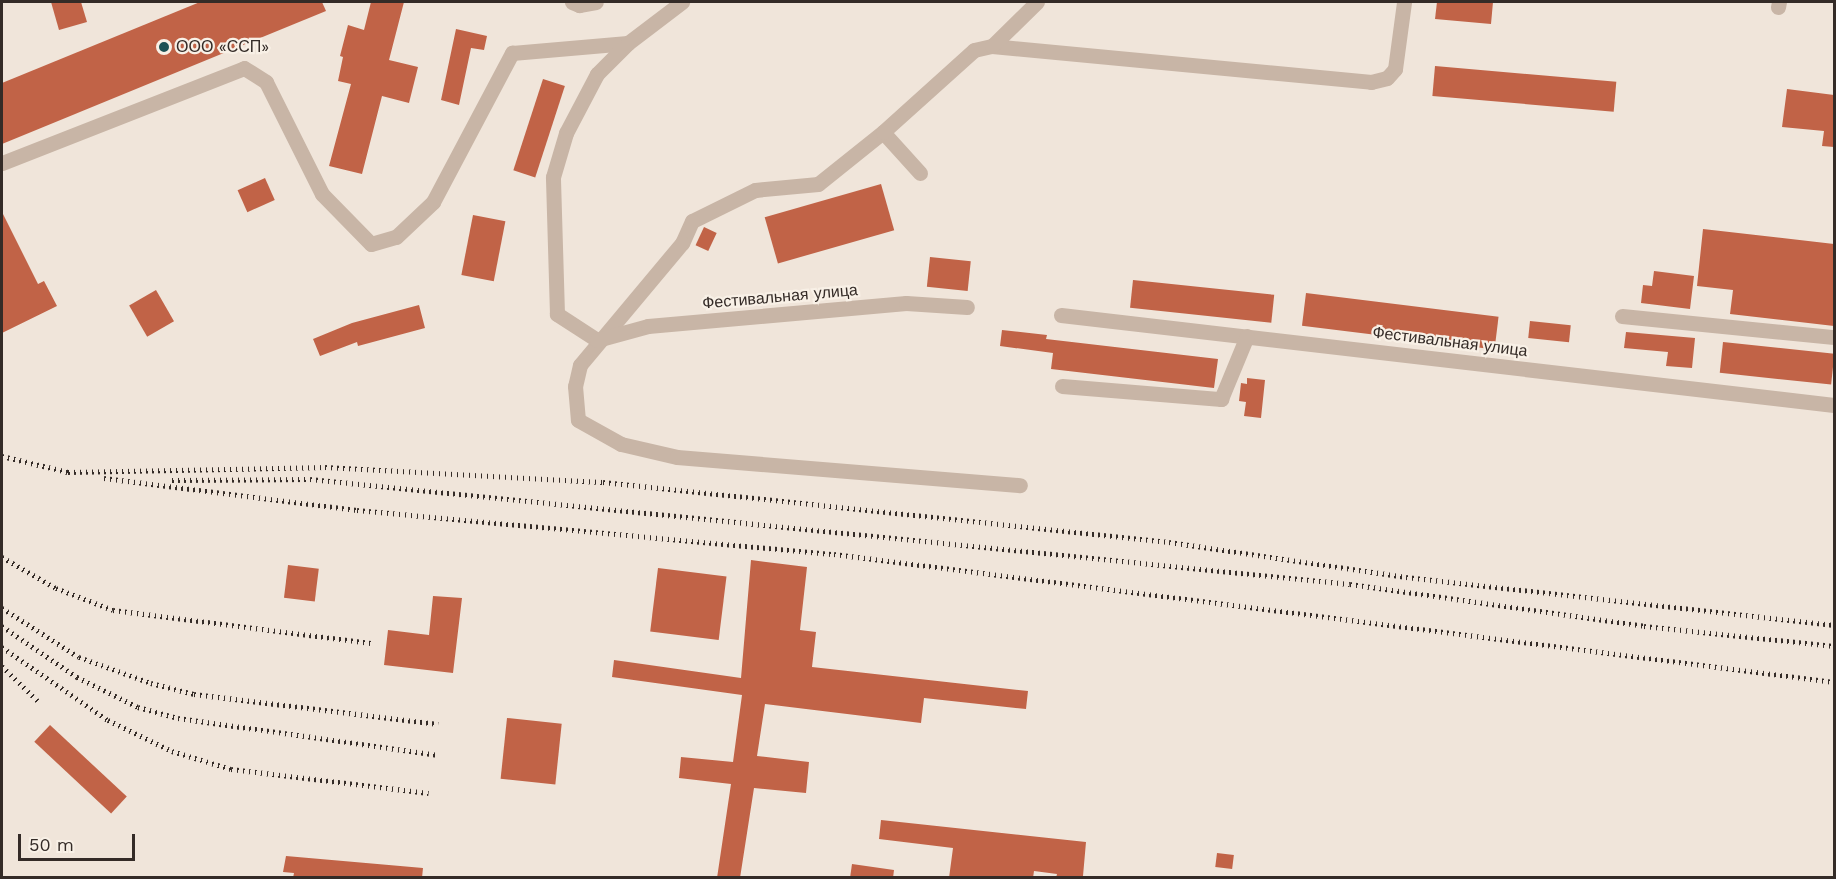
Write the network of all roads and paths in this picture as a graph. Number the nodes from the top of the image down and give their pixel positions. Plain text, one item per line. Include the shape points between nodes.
1 (572, 2) edge
2 (597, 2) edge
3 (682, 2) edge
4 (1037, 2) edge
5 (1404, 2) edge
6 (628, 43) junction
7 (992, 46) junction
8 (883, 132) junction
9 (2, 164) edge
10 (920, 173) dead end
11 (967, 307) dead end
12 (1061, 315) dead end
13 (1622, 316) dead end
14 (1247, 336) junction
15 (1834, 336) edge
16 (597, 340) junction
17 (1062, 386) dead end
18 (1834, 405) edge
19 (1020, 484) dead end

1 - 2 street
3 - 6 street
4 - 7 street
5 - 7 street via 1395,69 1387,78 1371,82
6 - 9 street via 512,53 433,202 396,237 371,244 322,194 266,82 244,68
6 - 16 street via 597,74 566,134 553,177 557,314
7 - 8 street via 974,50
8 - 10 street
8 - 16 street via 818,184 756,190 692,221 682,243
11 - 16 street, Фестивальная улица via 906,303 648,326
12 - 14 street, Фестивальная улица
13 - 15 street
14 - 17 street via 1221,399
14 - 18 street, Фестивальная улица
16 - 19 street via 579,364 575,386 578,420 621,444 677,457

